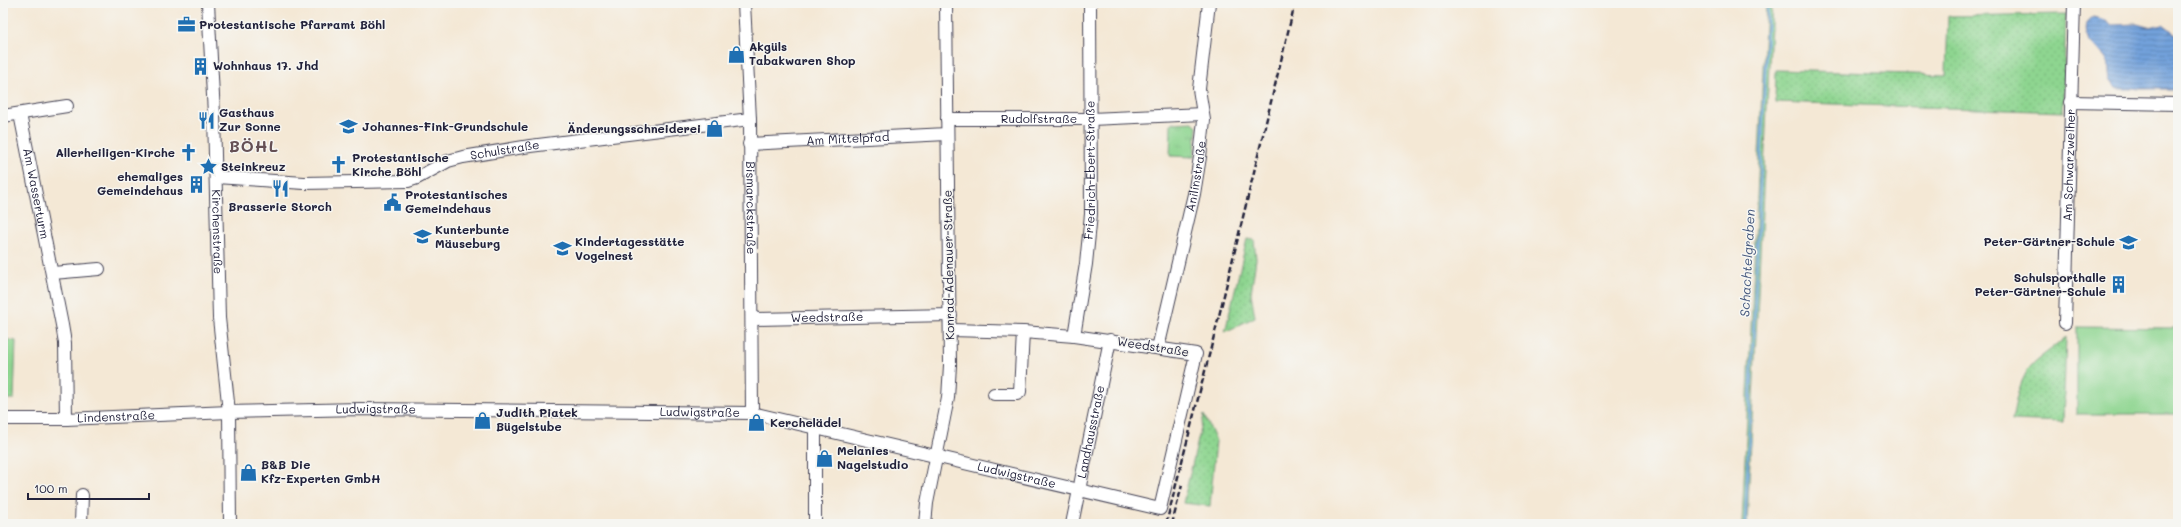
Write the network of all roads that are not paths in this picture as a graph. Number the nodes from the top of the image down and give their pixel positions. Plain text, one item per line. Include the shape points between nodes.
1 (208, 3) edge
2 (744, 3) edge
3 (946, 3) edge
4 (1090, 3) edge
5 (1209, 3) edge
6 (2074, 3) edge
7 (2070, 102) junction
8 (2178, 104) edge
9 (67, 106) dead end
10 (20, 114) junction
11 (1203, 114) junction
12 (3, 116) edge
13 (750, 119) junction
14 (947, 119) junction
15 (1090, 119) junction
16 (947, 134) junction
17 (749, 144) junction
18 (216, 177) junction
19 (100, 269) dead end
20 (53, 273) junction
21 (951, 315) junction
22 (752, 319) junction
23 (2065, 323) dead end
24 (951, 330) junction
25 (1023, 332) junction
26 (1074, 336) junction
27 (1110, 340) junction
28 (1158, 348) junction
29 (994, 394) dead end
30 (229, 412) junction
31 (752, 413) junction
32 (3, 419) edge
33 (66, 419) junction
34 (815, 428) junction
35 (936, 458) junction
36 (1078, 490) junction
37 (82, 495) dead end
38 (1160, 509) joint
39 (81, 524) edge
40 (230, 524) edge
41 (815, 524) edge
42 (925, 524) edge
43 (1072, 524) edge

1 - 18 street, Kirchenstraße
2 - 13 street, Bismarckstraße
3 - 14 street, Konrad-Adenauer-Straße
4 - 15 street, Friedrich-Ebert-Straße
5 - 11 street, Anilinstraße via 1199,89
6 - 7 street, Am Schwarzweiher
7 - 8 street, Am Schwarzweiher
7 - 23 street, Am Schwarzweiher
9 - 10 street
10 - 12 street
10 - 20 street, Am Wasserturm
11 - 15 street, Rudolfstraße
11 - 28 street, Anilinstraße via 1204,131 1194,194
13 - 17 street, Bismarckstraße
13 - 18 street, Schulstraße via 530,146 463,157 448,161 408,181 304,183
14 - 15 street, Rudolfstraße
14 - 16 street, Konrad-Adenauer-Straße
15 - 26 street, Friedrich-Ebert-Straße via 1091,214
16 - 17 street, Am Mittelpfad
16 - 21 street, Konrad-Adenauer-Straße
17 - 22 street, Bismarckstraße
18 - 30 street, Kirchenstraße via 219,318
19 - 20 street
20 - 33 street, Am Wasserturm via 65,343
21 - 22 street, Weedstraße
21 - 24 street, Konrad-Adenauer-Straße
22 - 31 street, Bismarckstraße
24 - 25 street, Weedstraße
24 - 35 street, Konrad-Adenauer-Straße via 948,398
25 - 26 street, Weedstraße
25 - 29 street via 1020,392
26 - 27 street, Weedstraße
27 - 28 street, Weedstraße
27 - 36 street, Landhausstraße
28 - 38 street, Weedstraße via 1196,354
30 - 31 street, Ludwigstraße via 360,409
30 - 33 street, Lindenstraße
30 - 40 street, Kirchenstraße
31 - 34 street, Ludwigstraße
32 - 33 street, Lindenstraße
34 - 35 street, Ludwigstraße
34 - 41 street
35 - 36 street, Ludwigstraße
35 - 42 street, Konrad-Adenauer-Straße
36 - 38 street, Ludwigstraße
36 - 43 street, Landhausstraße
37 - 39 street

